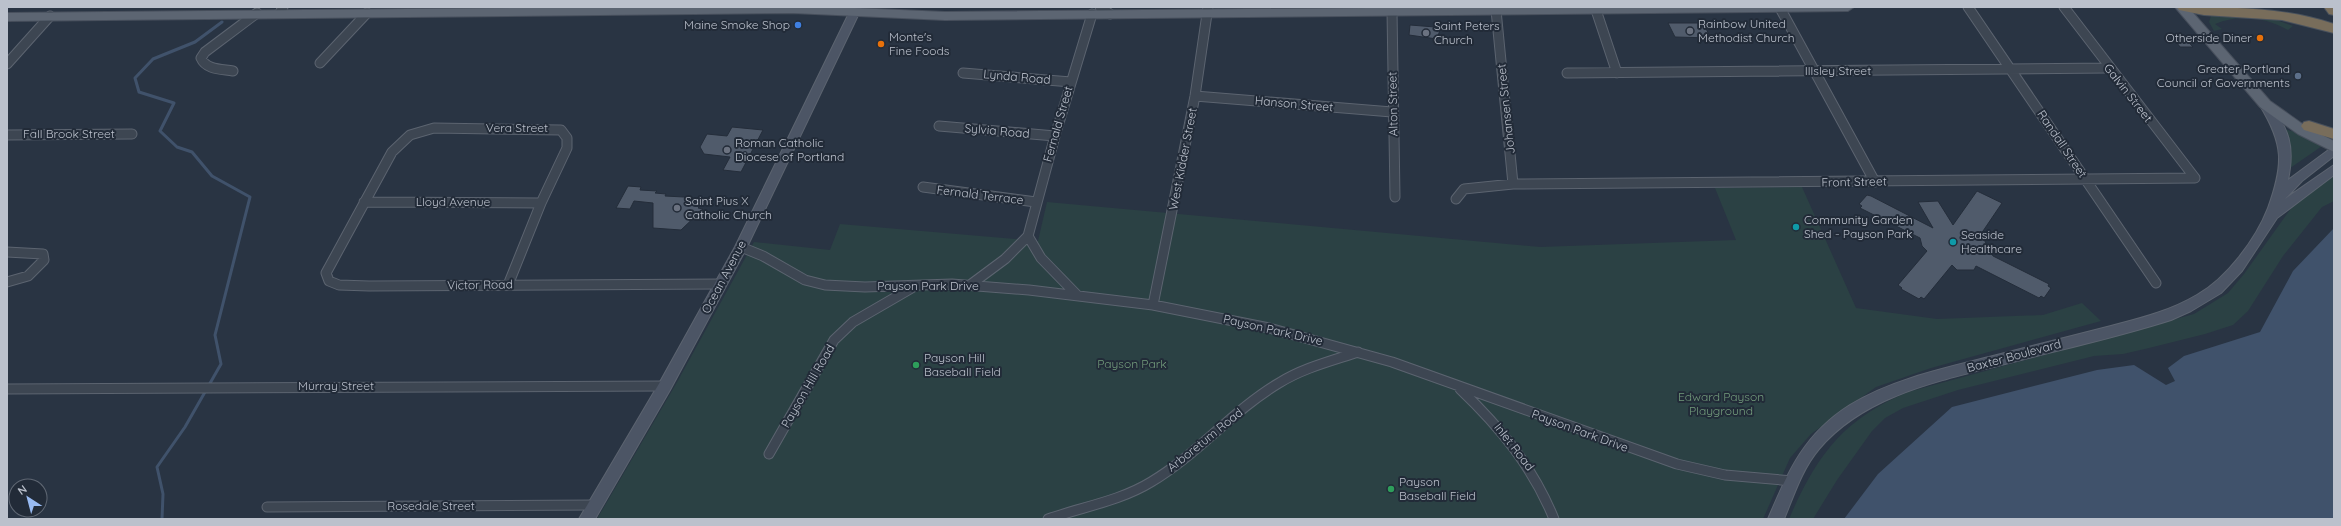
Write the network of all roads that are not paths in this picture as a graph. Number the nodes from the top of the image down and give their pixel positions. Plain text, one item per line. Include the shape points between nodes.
1 (1848, 7) edge
2 (1968, 7) edge
3 (2064, 7) edge
4 (2183, 7) edge
5 (2330, 7) edge
6 (660, 8) edge
7 (1780, 8) edge
8 (462, 9) edge
9 (856, 9) edge
10 (1470, 9) edge
11 (277, 10) edge
12 (1208, 10) edge
13 (1302, 10) edge
14 (1496, 10) junction
15 (1596, 10) junction
16 (1392, 11) junction
17 (2334, 11) edge
18 (1101, 12) edge
19 (257, 13) junction
20 (368, 13) junction
21 (50, 16) junction
22 (7, 17) edge
23 (2334, 29) edge
24 (2225, 56) junction
25 (320, 63) dead end
26 (7, 64) edge
27 (2108, 68) junction
28 (2011, 69) junction
29 (233, 71) dead end
30 (1816, 71) junction
31 (963, 73) dead end
32 (1567, 73) dead end
33 (1617, 73) junction
34 (1071, 82) junction
35 (1195, 96) junction
36 (2265, 104) junction
37 (1392, 112) junction
38 (939, 126) dead end
39 (2280, 127) junction
40 (2308, 130) junction
41 (132, 134) dead end
42 (2334, 134) edge
43 (7, 135) edge
44 (1055, 136) junction
45 (2334, 141) edge
46 (2334, 147) edge
47 (2334, 150) edge
48 (2334, 169) edge
49 (2195, 178) joint
50 (2086, 180) junction
51 (1874, 182) junction
52 (1513, 184) junction
53 (923, 188) dead end
54 (1395, 197) dead end
55 (1456, 199) dead end
56 (2277, 200) junction
57 (364, 202) junction
58 (1036, 202) junction
59 (541, 203) junction
60 (2271, 216) junction
61 (1028, 236) junction
62 (741, 247) junction
63 (7, 252) edge
64 (7, 282) edge
65 (2156, 283) dead end
66 (508, 284) junction
67 (721, 284) junction
68 (970, 285) junction
69 (916, 286) junction
70 (1077, 295) junction
71 (1153, 305) junction
72 (1358, 352) junction
73 (665, 386) junction
74 (1458, 386) junction
75 (7, 389) edge
76 (768, 454) dead end
77 (1793, 481) junction
78 (596, 505) junction
79 (267, 507) dead end
80 (588, 519) edge
81 (1048, 519) edge
82 (1554, 519) edge
83 (1776, 519) edge

1 - 7 main road
2 - 28 street, Randall Street
3 - 27 street, Galvin Street
4 - 23 highway via 2266,13 2292,17
4 - 24 main road
5 - 17 highway
6 - 8 main road
6 - 9 main road
7 - 15 main road
7 - 30 street
8 - 20 main road
9 - 18 main road via 944,16
9 - 62 street, Ocean Avenue
10 - 14 main road
10 - 16 main road
11 - 19 main road
11 - 20 main road
12 - 13 main road
12 - 18 main road
12 - 35 street, West Kidder Street
13 - 16 main road
14 - 15 main road
14 - 52 street, Johansen Street
15 - 33 street
16 - 37 street, Alton Street
18 - 34 street, Fernald Street
19 - 21 main road
19 - 29 street via 205,52 201,58 203,63 212,68
20 - 25 street
21 - 22 main road
21 - 26 street
24 - 36 main road
24 - 40 main road
27 - 28 street, Illsley Street
27 - 49 street, Galvin Street
28 - 30 street, Illsley Street
28 - 50 street, Randall Street
30 - 33 street, Illsley Street
30 - 51 street
31 - 34 street, Lynda Road
32 - 33 street, Illsley Street
34 - 44 street, Fernald Street
35 - 37 street, Hanson Street
35 - 71 street, West Kidder Street
36 - 39 street
36 - 40 main road
37 - 54 street, Alton Street
38 - 44 street, Sylvia Road
39 - 40 main road
39 - 56 street via 2286,145 2286,156
40 - 42 highway
40 - 45 street
40 - 46 main road
41 - 43 street, Fall Brook Street
44 - 58 street, Fernald Street
47 - 56 street, Baxter Boulevard via 2296,178
48 - 60 street, Baxter Boulevard
49 - 50 street, Front Street
50 - 51 street, Front Street
50 - 65 street, Randall Street
51 - 52 street, Front Street
52 - 55 street via 1464,189
53 - 58 street, Fernald Terrace
56 - 60 street, Baxter Boulevard
57 - 59 street, Lloyd Avenue
57 - 59 street, Vera Street via 392,152 403,140 417,131 450,128 562,130 569,141 567,148
57 - 66 street, Victor Road via 329,264 326,273 330,281 339,285 369,286
58 - 61 street, Fernald Street
59 - 66 street, Vera Street
60 - 77 street, Baxter Boulevard via 2233,276 2202,300 2166,316 1950,374 1874,399 1824,433 1805,457
61 - 68 street via 1005,259
61 - 70 street via 1041,258
62 - 67 street, Ocean Avenue
62 - 69 street, Payson Park Drive via 763,256 800,278 815,283 845,286
63 - 64 street via 34,252 43,254 44,260 33,273 23,279
66 - 67 street, Victor Road
67 - 73 street, Ocean Avenue
68 - 69 street, Payson Park Drive
68 - 70 street, Payson Park Drive
69 - 76 street, Payson Hill Road via 853,322 834,340
70 - 71 street, Payson Park Drive
71 - 72 street, Payson Park Drive via 1269,328
72 - 74 street, Payson Park Drive
72 - 81 street, Arboretum Road via 1279,382 1237,413 1168,471 1135,491
73 - 75 street, Murray Street
73 - 78 street, Ocean Avenue
74 - 77 street, Payson Park Drive via 1677,464 1725,475
74 - 82 street, Inlet Road via 1497,425 1522,455 1536,475
77 - 83 street, Baxter Boulevard
78 - 79 street, Rosedale Street
78 - 80 street, Ocean Avenue

